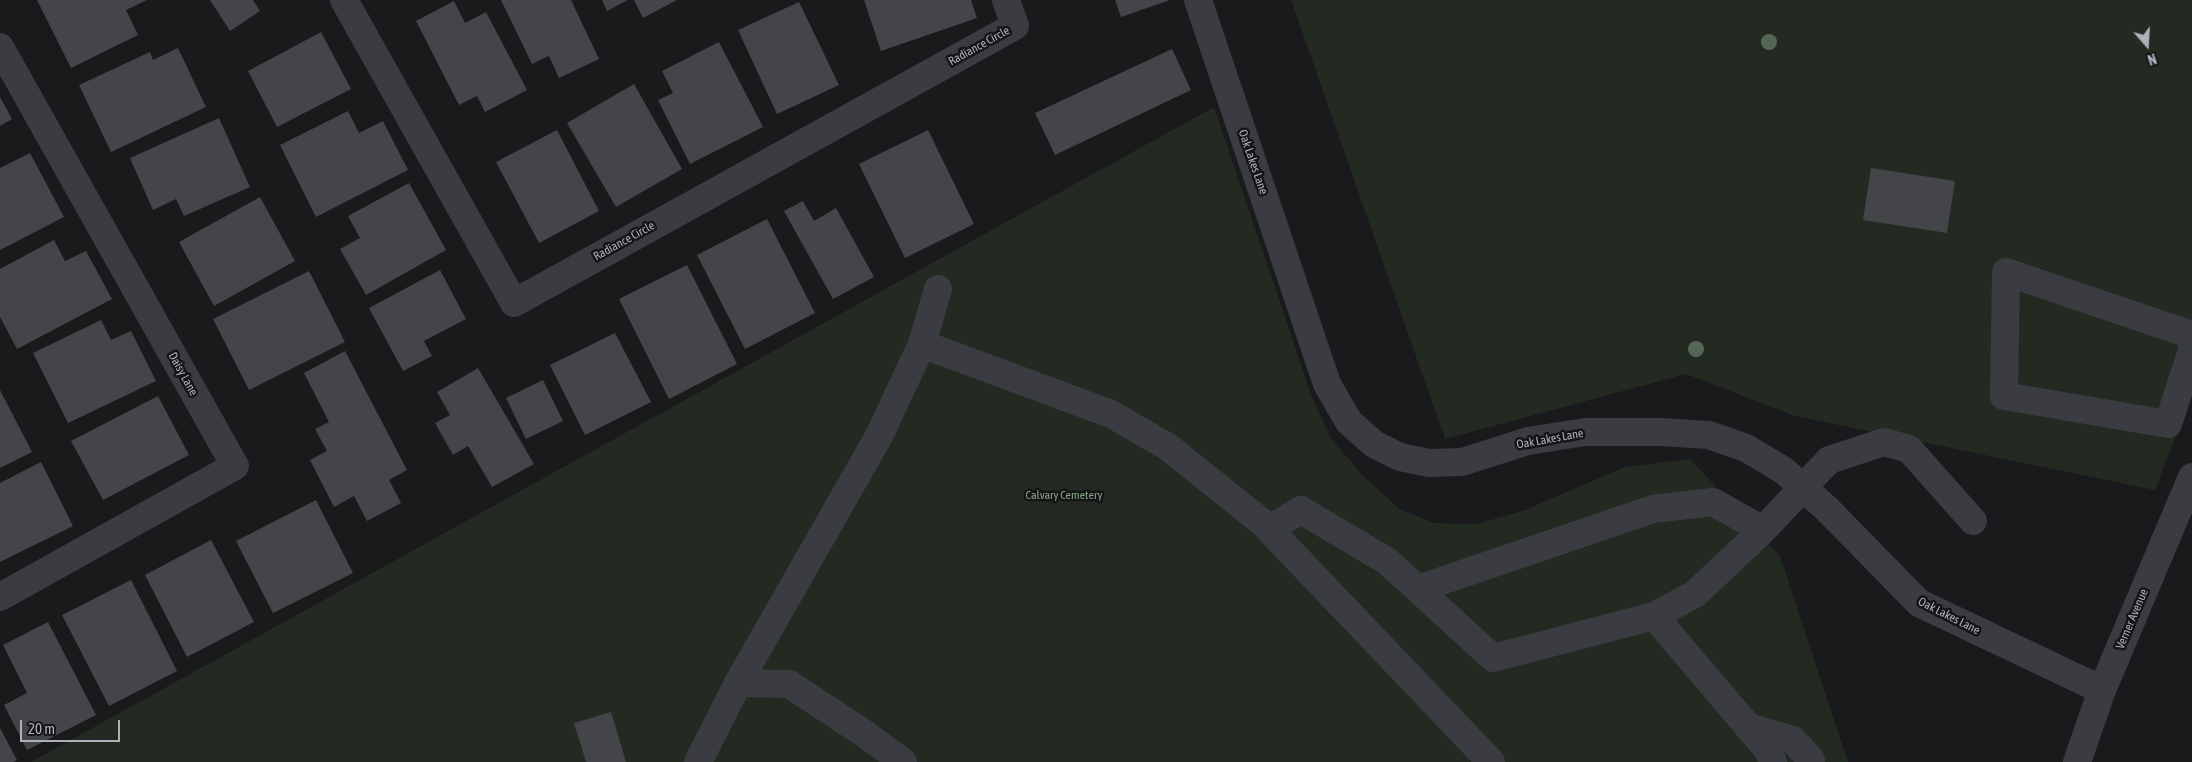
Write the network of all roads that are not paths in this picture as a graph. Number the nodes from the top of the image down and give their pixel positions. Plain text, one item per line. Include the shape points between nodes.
1 (344, 0) edge
2 (1006, 0) edge
3 (1198, 0) edge
4 (0, 47) edge
5 (938, 289) dead end
6 (2192, 335) edge
7 (922, 344) junction
8 (2192, 350) edge
9 (2192, 477) edge
10 (1803, 486) junction
11 (1973, 521) dead end
12 (1269, 529) junction
13 (1763, 530) junction
14 (1418, 589) junction
15 (0, 597) edge
16 (1654, 616) junction
17 (738, 683) junction
18 (2102, 690) junction
19 (1748, 727) junction
20 (1811, 760) dead end
21 (698, 762) edge
22 (903, 762) edge
23 (1491, 762) edge
24 (1773, 762) edge
25 (2077, 762) edge

1 - 2 street, Radiance Circle via 514,303 1015,26
3 - 10 street, Oak Lakes Lane via 1327,384 1349,422 1374,444 1400,457 1429,463 1462,462 1528,441 1585,432 1709,435 1746,448
4 - 15 street, Daisy Lane via 235,466
5 - 7 street
6 - 8 street via 2006,272 2004,396 2168,424
7 - 12 street via 1111,414 1168,446
7 - 17 street via 879,436
9 - 18 street, Verner Avenue
10 - 11 street via 1829,460 1884,442 1909,449
10 - 13 street
10 - 18 street, Oak Lakes Lane via 1918,603
12 - 14 street via 1301,510 1387,561
12 - 23 street
13 - 14 street via 1713,502 1653,508
13 - 16 street via 1695,594
14 - 16 street via 1493,658
16 - 19 street
17 - 21 street
17 - 22 street via 789,684
18 - 25 street, Verner Avenue
19 - 20 street via 1793,740
19 - 24 street via 1768,750

